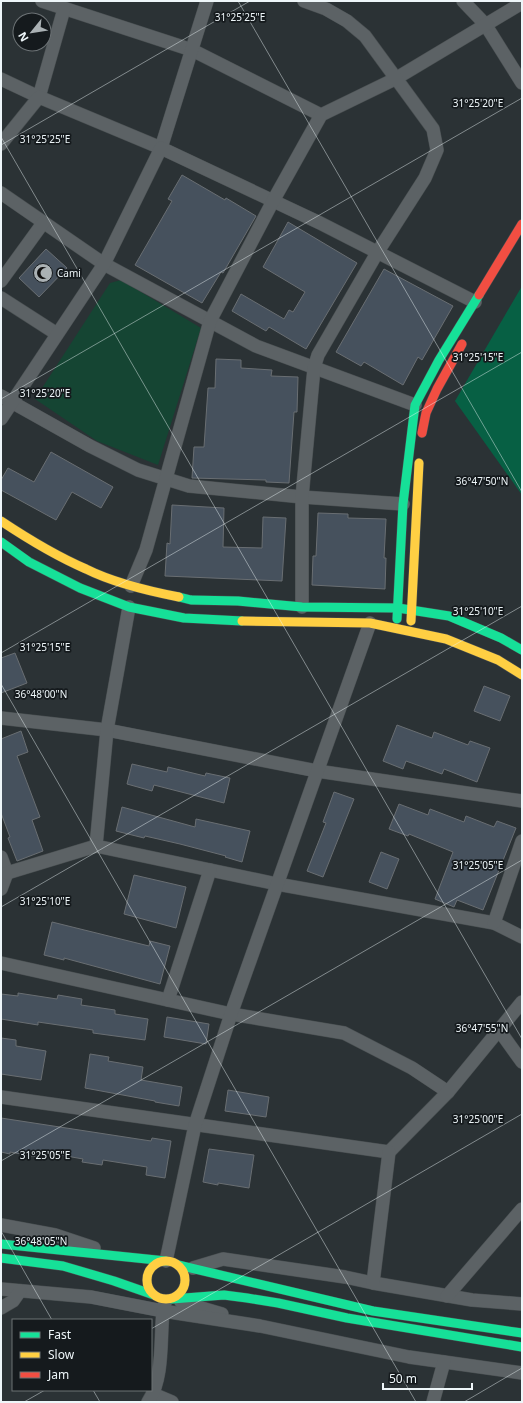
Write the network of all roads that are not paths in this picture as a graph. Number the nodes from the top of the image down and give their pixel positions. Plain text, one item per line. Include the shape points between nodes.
1 (42, 1) edge
2 (208, 1) edge
3 (304, 1) edge
4 (464, 1) edge
5 (522, 3) edge
6 (64, 9) junction
7 (485, 24) junction
8 (192, 50) junction
9 (1, 79) edge
10 (395, 79) junction
11 (522, 83) edge
12 (39, 97) junction
13 (321, 115) junction
14 (1, 144) edge
15 (160, 148) junction
16 (1, 193) edge
17 (273, 201) junction
18 (43, 223) junction
19 (522, 224) edge
20 (377, 253) junction
21 (104, 264) junction
22 (1, 281) edge
23 (1, 298) edge
24 (475, 302) junction
25 (210, 321) junction
26 (57, 334) junction
27 (465, 338) dead end
28 (314, 368) junction
29 (6, 399) edge
30 (415, 405) junction
31 (1, 419) edge
32 (420, 441) dead end
33 (420, 457) dead end
34 (166, 479) junction
35 (302, 497) junction
36 (403, 504) junction
37 (1, 521) edge
38 (1, 542) edge
39 (132, 586) junction
40 (129, 607) junction
41 (302, 607) junction
42 (398, 608) junction
43 (412, 610) junction
44 (370, 623) junction
45 (397, 629) junction
46 (410, 632) junction
47 (522, 650) edge
48 (522, 675) edge
49 (1, 718) edge
50 (107, 730) junction
51 (317, 771) junction
52 (522, 801) edge
53 (522, 841) edge
54 (96, 846) junction
55 (1, 857) edge
56 (210, 870) junction
57 (7, 873) junction
58 (277, 884) junction
59 (1, 889) edge
60 (494, 923) junction
61 (522, 937) edge
62 (1, 963) edge
63 (168, 1000) junction
64 (522, 1002) edge
65 (231, 1014) junction
66 (499, 1030) junction
67 (522, 1062) edge
68 (448, 1092) junction
69 (1, 1097) edge
70 (195, 1125) junction
71 (390, 1152) junction
72 (522, 1209) edge
73 (1, 1225) edge
74 (1, 1244) edge
75 (116, 1256) junction
76 (1, 1258) edge
77 (172, 1263) junction
78 (192, 1268) junction
79 (373, 1283) junction
80 (1, 1289) edge
81 (20, 1292) junction
82 (447, 1296) junction
83 (91, 1298) junction
84 (164, 1301) junction
85 (522, 1304) edge
86 (1, 1308) edge
87 (522, 1333) edge
88 (522, 1347) edge
89 (444, 1362) junction
90 (522, 1373) edge
91 (152, 1391) edge
92 (150, 1398) edge
93 (172, 1402) edge
94 (433, 1402) edge

1 - 6 street
2 - 8 street
3 - 10 street via 342,18 365,36
4 - 7 street
5 - 7 street
6 - 8 street
6 - 12 street
7 - 10 street
7 - 11 street
8 - 13 street
8 - 15 street
9 - 12 street
10 - 13 street
10 - 20 street via 433,129 437,150 425,178
12 - 14 street
12 - 15 street
13 - 17 street
15 - 17 street
15 - 21 street
16 - 18 street
17 - 20 street
17 - 25 street
18 - 21 street
18 - 22 street
19 - 24 street
20 - 24 street
20 - 28 street via 318,355
21 - 25 street
21 - 26 street
23 - 26 street
24 - 30 street
25 - 28 street via 256,346
25 - 34 street
26 - 29 street
27 - 32 street via 426,414
28 - 30 street
28 - 35 street
29 - 31 street
29 - 34 street via 96,450 138,470
30 - 36 street
33 - 43 street
34 - 35 street via 189,486
34 - 39 street via 146,550
35 - 36 street
35 - 41 street
36 - 42 street
37 - 39 street via 36,544 87,570
38 - 40 street via 29,562 80,588
39 - 41 street via 191,600
40 - 44 street via 184,618
40 - 50 street
41 - 42 street
42 - 43 street
42 - 45 street
43 - 46 street
43 - 47 street via 449,616 502,638
44 - 45 street
44 - 51 street
45 - 46 street
46 - 48 street via 446,639 498,660
49 - 50 street
50 - 51 street
50 - 54 street
51 - 52 street
51 - 58 street
53 - 60 street
54 - 56 street
54 - 57 street
55 - 57 street
56 - 58 street
56 - 63 street
57 - 59 street
58 - 60 street
58 - 65 street
60 - 61 street
62 - 63 street
63 - 65 street
64 - 66 street
65 - 68 street via 344,1033 412,1068
65 - 70 street
66 - 67 street
66 - 68 street
68 - 71 street
69 - 70 street
70 - 71 street
70 - 77 street
71 - 79 street
72 - 82 street
73 - 75 street via 55,1235
74 - 75 street
75 - 77 street
76 - 84 street via 63,1266 114,1281
77 - 78 street
77 - 84 street via 182,1269 185,1281 181,1292
77 - 84 street via 159,1263 150,1271 148,1277 150,1290
78 - 79 street via 224,1259
78 - 87 street via 373,1311
79 - 82 street
80 - 81 street
81 - 83 street
81 - 86 street via 13,1301
82 - 85 street
83 - 84 street
83 - 84 street
84 - 88 street via 224,1295
84 - 89 street via 260,1326
84 - 91 street via 160,1362
89 - 90 street
89 - 94 street
92 - 93 street

